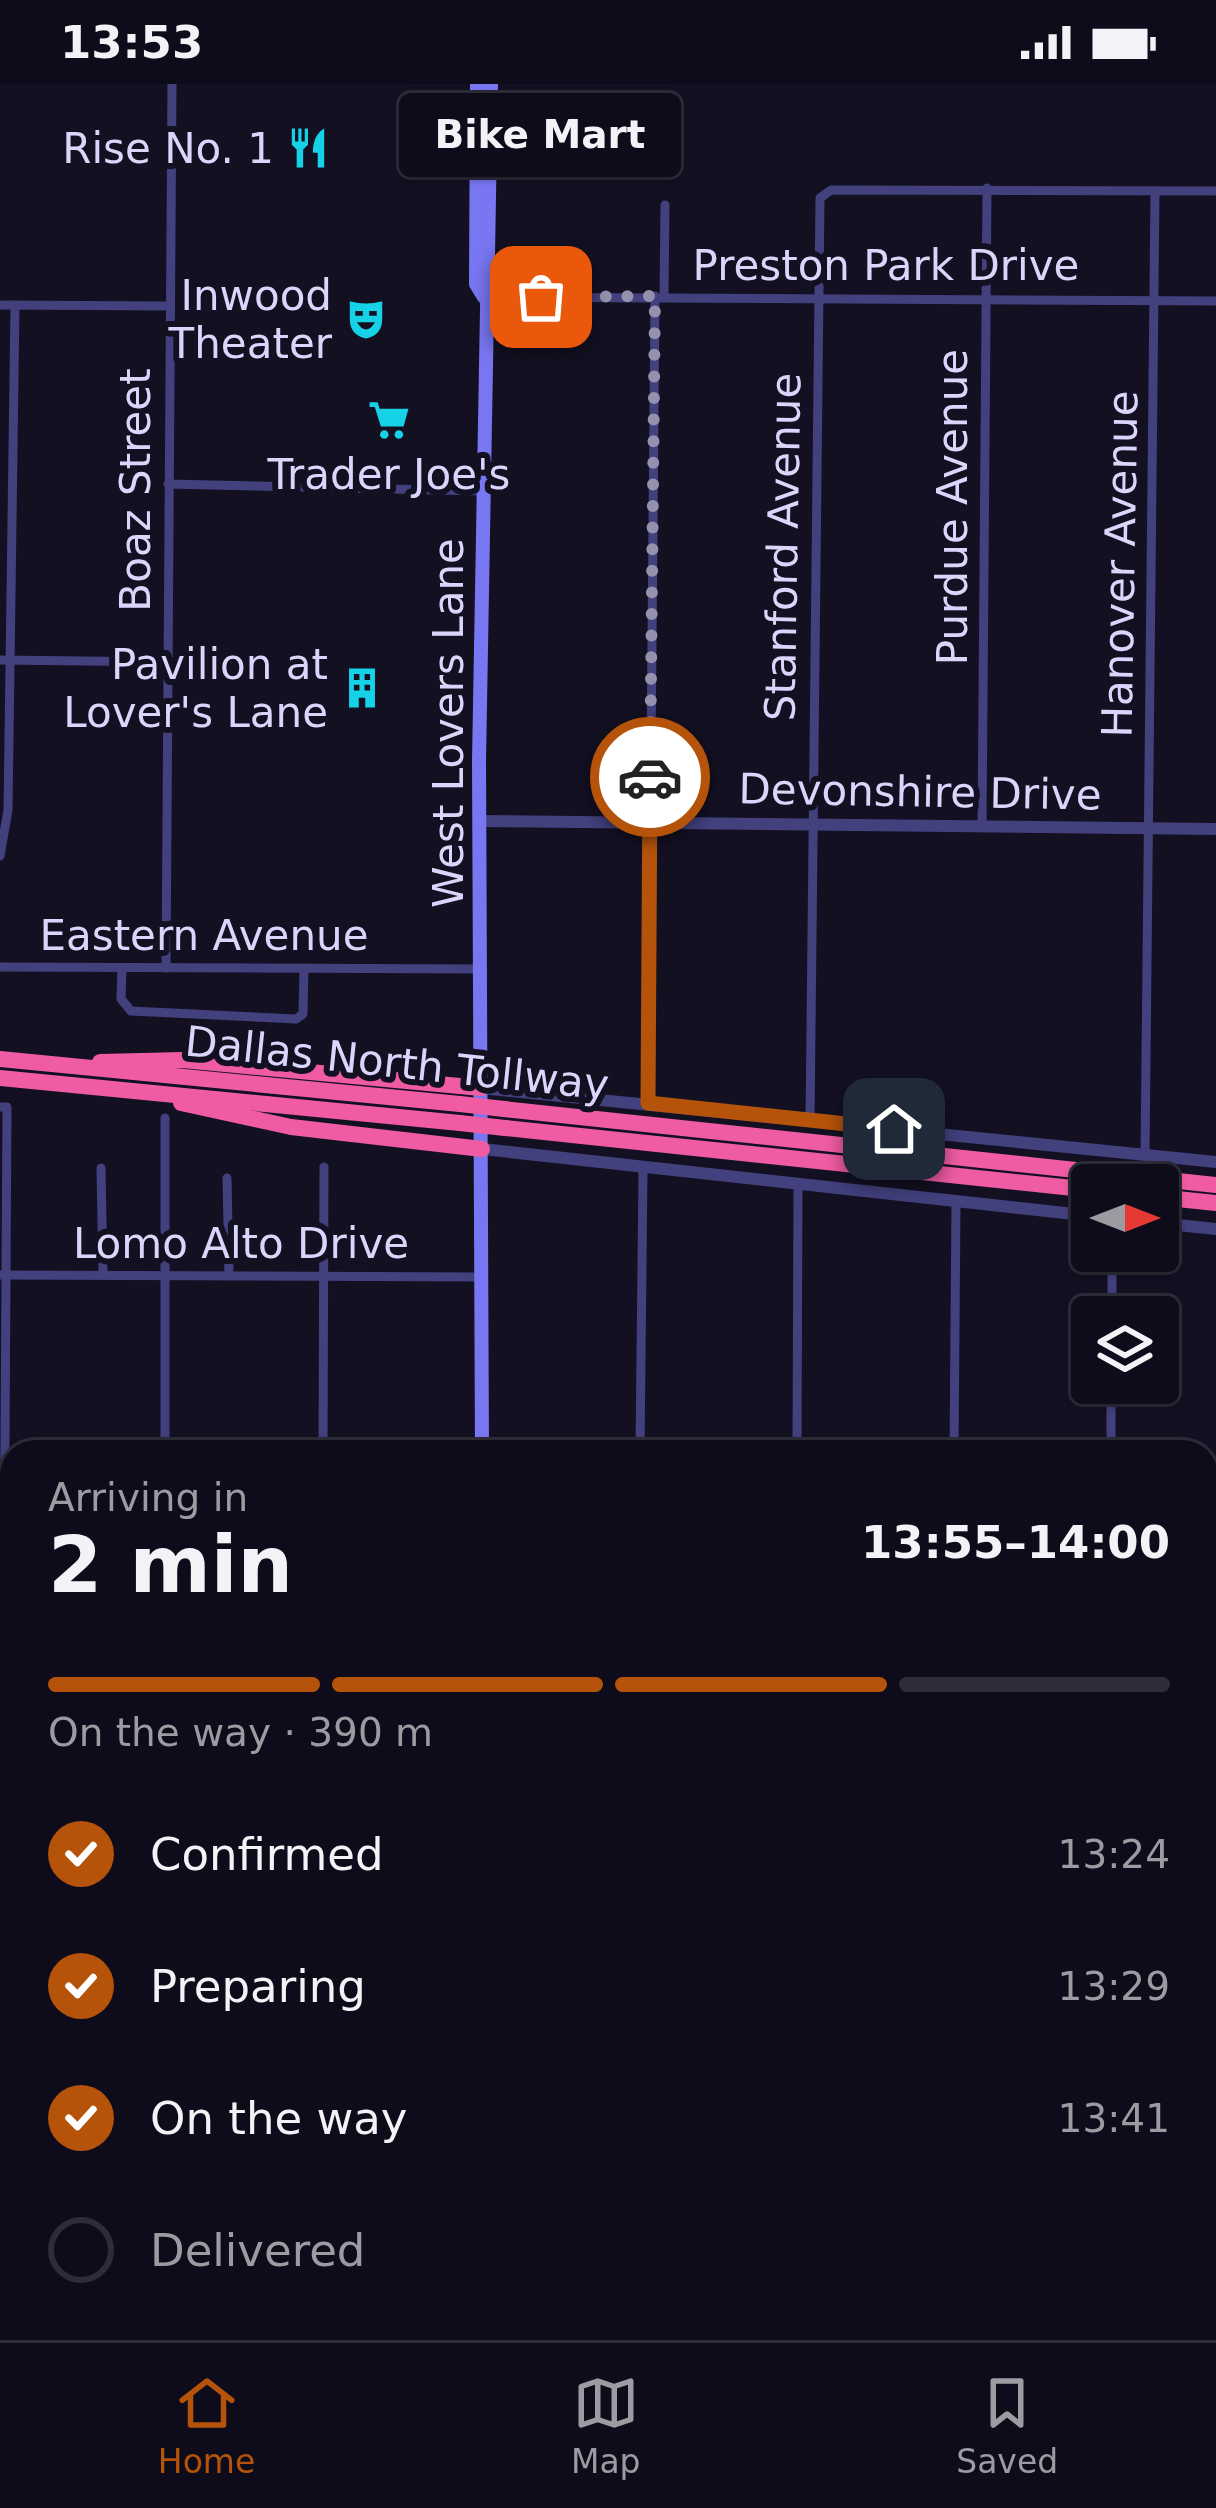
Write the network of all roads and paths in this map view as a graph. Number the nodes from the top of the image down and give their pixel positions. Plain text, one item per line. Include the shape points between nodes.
1 (172, 84) edge
2 (477, 84) edge
3 (491, 84) edge
4 (491, 131) junction
5 (477, 140) junction
6 (987, 188) junction
7 (1216, 190) edge
8 (1155, 191) junction
9 (665, 205) dead end
10 (660, 296) junction
11 (484, 297) junction
12 (819, 297) junction
13 (986, 298) junction
14 (1155, 300) junction
15 (1216, 301) edge
16 (0, 304) edge
17 (15, 305) junction
18 (169, 306) junction
19 (168, 484) junction
20 (483, 491) junction
21 (5, 660) edge
22 (167, 662) junction
23 (479, 821) junction
24 (649, 822) junction
25 (813, 823) junction
26 (982, 826) junction
27 (1150, 829) junction
28 (1216, 829) edge
29 (0, 856) edge
30 (0, 967) edge
31 (122, 968) junction
32 (166, 968) junction
33 (304, 968) junction
34 (480, 969) junction
35 (0, 1059) edge
36 (71, 1066) junction
37 (0, 1078) edge
38 (481, 1088) junction
39 (158, 1094) junction
40 (648, 1103) junction
41 (4, 1107) edge
42 (460, 1113) junction
43 (165, 1118) dead end
44 (504, 1118) junction
45 (810, 1120) junction
46 (482, 1149) junction
47 (1145, 1155) junction
48 (1216, 1162) edge
49 (324, 1167) dead end
50 (101, 1168) dead end
51 (643, 1169) junction
52 (226, 1178) dead end
53 (798, 1184) junction
54 (1216, 1185) edge
55 (1071, 1187) edge
56 (1179, 1199) edge
57 (956, 1202) junction
58 (1216, 1203) edge
59 (1071, 1214) edge
60 (1179, 1225) edge
61 (1216, 1229) edge
62 (3, 1275) edge
63 (103, 1275) junction
64 (165, 1276) junction
65 (230, 1276) junction
66 (323, 1276) junction
67 (482, 1277) junction
68 (1111, 1404) edge
69 (4, 1440) edge
70 (165, 1440) edge
71 (322, 1440) edge
72 (482, 1440) edge
73 (640, 1440) edge
74 (797, 1440) edge
75 (954, 1440) edge
76 (1111, 1440) edge

1 - 18 street, Boaz Street
2 - 5 main road, West Lovers Lane
3 - 4 main road, West Lovers Lane
4 - 5 main road
4 - 11 main road, West Lovers Lane via 491,285
5 - 11 main road, West Lovers Lane via 476,284
6 - 8 street
6 - 12 street, Stanford Avenue via 824,192
6 - 13 street, Purdue Avenue
7 - 8 street
8 - 14 street, Hanover Avenue
9 - 10 street
10 - 11 street, Preston Park Drive
10 - 12 street, Preston Park Drive
10 - 24 street
11 - 20 main road, West Lovers Lane
12 - 13 street, Preston Park Drive
12 - 25 street, Stanford Avenue
13 - 14 street, Preston Park Drive
13 - 26 street, Purdue Avenue
14 - 15 street, Preston Park Drive
14 - 27 street, Hanover Avenue
16 - 17 street
17 - 18 street
17 - 21 street
18 - 19 street, Boaz Street
19 - 20 street
19 - 22 street, Boaz Street
20 - 23 main road, West Lovers Lane
21 - 22 street
21 - 29 street via 8,810
22 - 32 street, Boaz Street
23 - 24 street, Devonshire Drive
23 - 34 main road, West Lovers Lane
24 - 25 street, Devonshire Drive
24 - 40 street
25 - 26 street, Devonshire Drive
25 - 45 street, Stanford Avenue
26 - 27 street, Devonshire Drive
27 - 28 street, Devonshire Drive
27 - 47 street, Hanover Avenue
30 - 31 street, Eastern Avenue
31 - 32 street, Eastern Avenue
31 - 33 street via 121,999 130,1011 296,1019
32 - 33 street, Eastern Avenue
33 - 34 street, Eastern Avenue
34 - 38 main road, West Lovers Lane
35 - 36 highway, Dallas North Tollway
36 - 38 highway via 183,1060
36 - 42 highway, Dallas North Tollway
37 - 39 highway, Dallas North Tollway
38 - 40 street
38 - 46 main road, West Lovers Lane
39 - 42 highway, Dallas North Tollway
39 - 46 highway via 291,1126
40 - 45 street
41 - 62 street
42 - 44 highway, Dallas North Tollway, bridge
43 - 64 street
44 - 54 highway, Dallas North Tollway
44 - 55 highway, Dallas North Tollway
45 - 47 street
46 - 51 street
46 - 67 main road, West Lovers Lane
47 - 48 street
49 - 66 street
50 - 63 street
51 - 53 street
51 - 73 street
52 - 65 street
53 - 57 street
53 - 74 street
56 - 58 highway
57 - 59 street
57 - 75 street
60 - 61 street
62 - 63 street, Lomo Alto Drive
62 - 69 street
63 - 64 street, Lomo Alto Drive
64 - 65 street, Lomo Alto Drive
64 - 70 street
65 - 66 street, Lomo Alto Drive
66 - 67 street, Lomo Alto Drive
66 - 71 street
67 - 72 main road, West Lovers Lane
68 - 76 street

